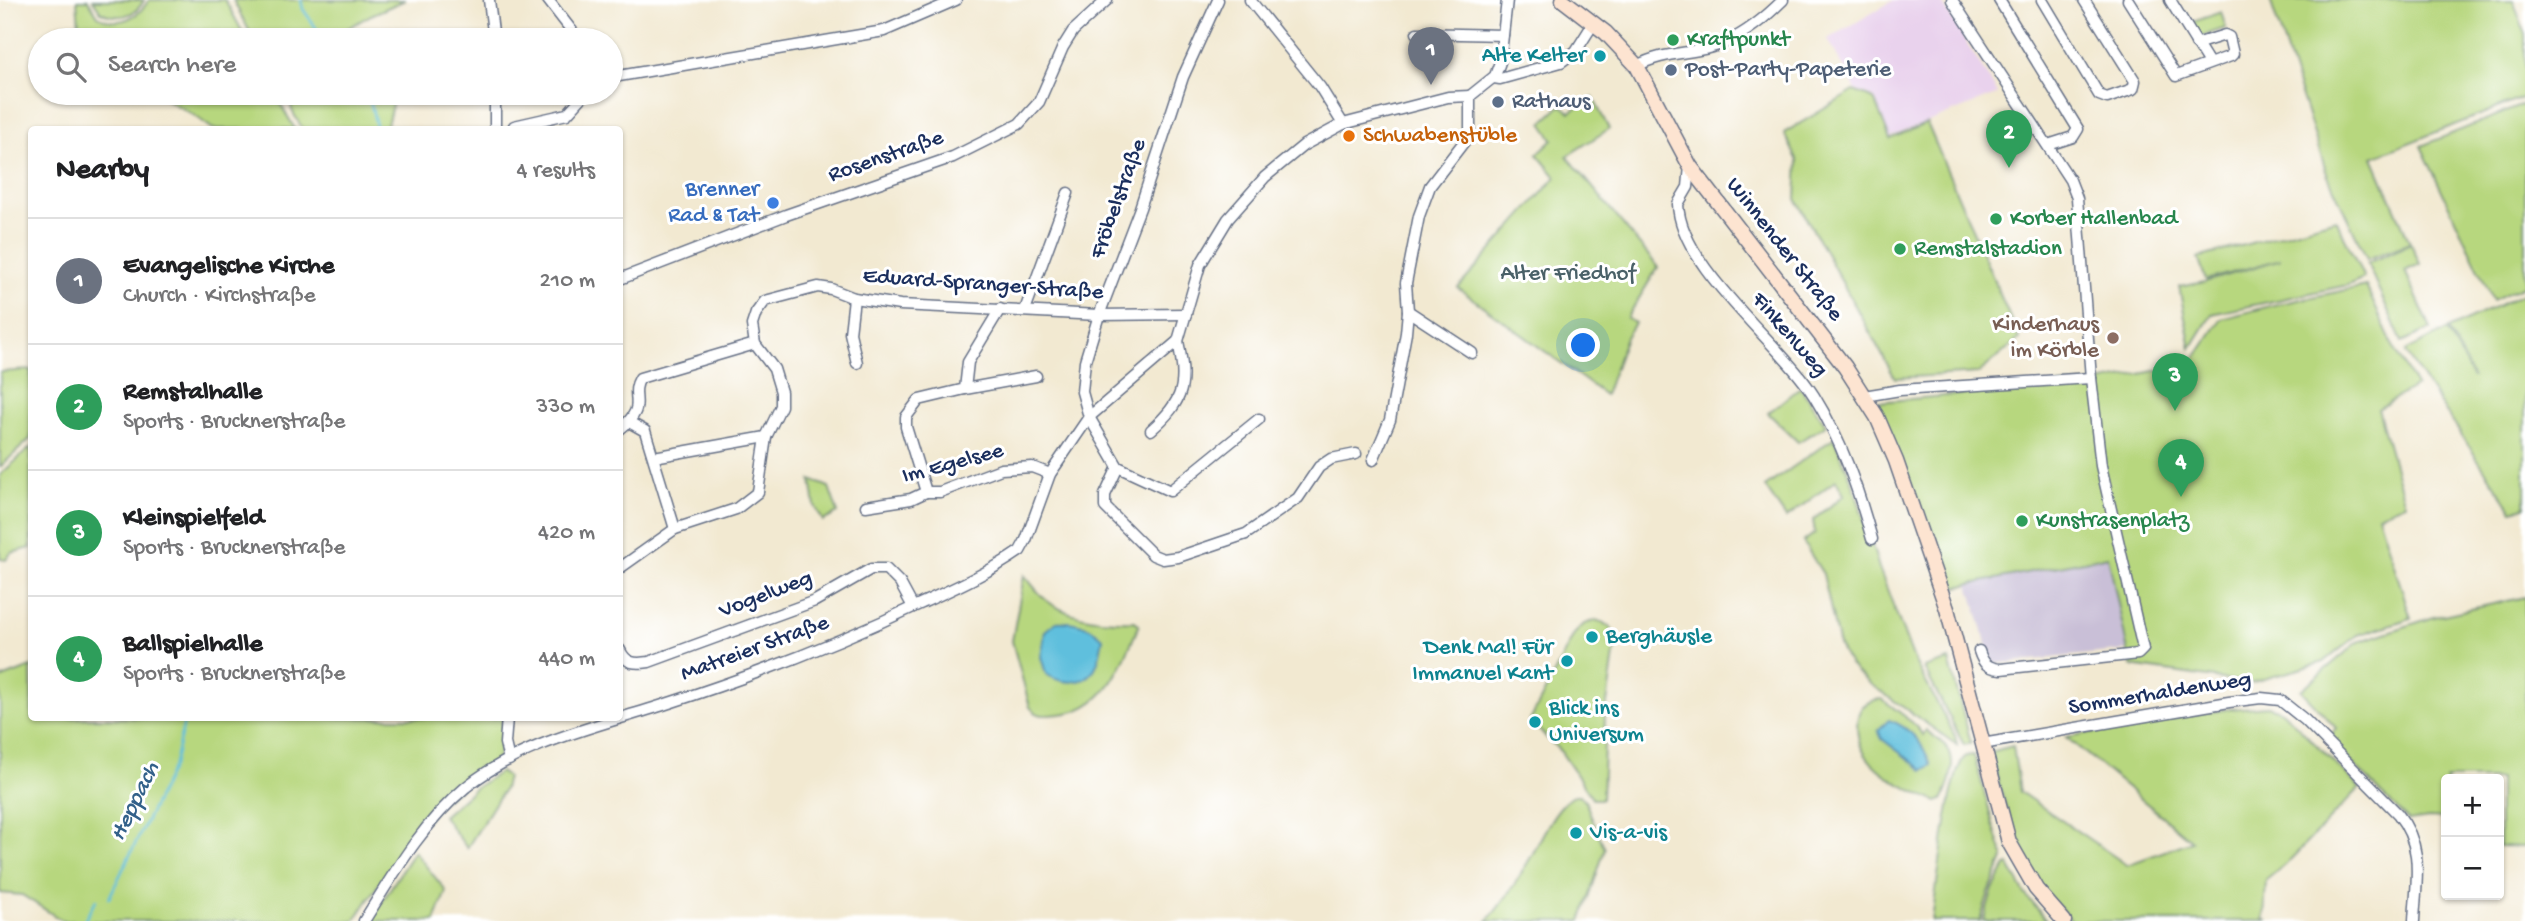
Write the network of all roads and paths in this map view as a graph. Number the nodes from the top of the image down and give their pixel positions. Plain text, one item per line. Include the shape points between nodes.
1 (489, 0) edge
2 (548, 0) edge
3 (956, 0) edge
4 (1107, 0) edge
5 (1218, 0) edge
6 (1250, 0) edge
7 (1507, 0) edge
8 (1783, 0) edge
9 (1952, 0) edge
10 (1998, 0) edge
11 (2042, 0) edge
12 (2084, 0) edge
13 (2128, 0) edge
14 (2170, 0) edge
15 (1572, 3) edge
16 (1593, 23) junction
17 (492, 28) edge
18 (570, 28) edge
19 (1418, 33) dead end
20 (1503, 35) junction
21 (2196, 44) junction
22 (2209, 62) junction
23 (1637, 66) junction
24 (623, 75) edge
25 (1494, 78) junction
26 (1470, 96) junction
27 (495, 105) edge
28 (575, 105) edge
29 (1343, 124) junction
30 (495, 126) edge
31 (514, 126) edge
32 (2048, 145) junction
33 (1690, 166) junction
34 (1068, 193) dead end
35 (623, 278) edge
36 (854, 298) junction
37 (1000, 309) junction
38 (1025, 310) junction
39 (1408, 311) junction
40 (1099, 314) junction
41 (1186, 314) junction
42 (1178, 341) junction
43 (755, 344) junction
44 (1472, 353) dead end
45 (857, 363) dead end
46 (1036, 376) dead end
47 (2091, 378) junction
48 (965, 390) junction
49 (1864, 396) junction
50 (1089, 417) junction
51 (1259, 419) dead end
52 (624, 425) edge
53 (1151, 430) dead end
54 (766, 437) junction
55 (1356, 454) dead end
56 (654, 457) junction
57 (1373, 460) dead end
58 (1118, 467) junction
59 (1050, 474) junction
60 (926, 492) junction
61 (866, 506) dead end
62 (675, 529) junction
63 (1872, 538) dead end
64 (623, 566) edge
65 (913, 607) junction
66 (1979, 652) dead end
67 (623, 658) edge
68 (623, 718) edge
69 (507, 721) edge
70 (614, 721) edge
71 (1982, 744) junction
72 (509, 760) junction
73 (364, 921) edge
74 (2064, 921) edge
75 (2414, 921) edge

1 - 17 street
2 - 18 street
3 - 24 street via 884,31
4 - 35 street, Rosenstraße via 1073,31 1040,102 1019,124 953,157
5 - 40 street, Fröbelstraße via 1183,78
6 - 29 street via 1320,87
7 - 20 street
8 - 23 street via 1764,19 1726,43 1651,58
9 - 32 street
10 - 32 street via 2078,129 2073,137
11 - 12 street via 2099,95 2107,98 2133,89 2134,81
13 - 22 street via 2176,76
14 - 21 street
15 - 16 street, Winnender Straße
16 - 23 street, Winnender Straße
16 - 25 street via 1576,51 1561,62
19 - 20 street
20 - 25 street
21 - 22 street
21 - 22 street via 2220,35 2229,37 2231,56
23 - 33 street, Winnender Straße
25 - 26 street
26 - 29 street via 1448,97
26 - 39 street via 1470,134 1430,186 1419,216 1406,283
27 - 30 street
28 - 31 street via 567,114
29 - 41 street via 1294,153 1227,219 1200,265
32 - 47 street via 2077,198
33 - 49 street, Winnender Straße
33 - 63 street, Finkenweg via 1688,187 1678,204 1682,230 1746,319 1782,354 1814,396 1856,482
34 - 38 street
36 - 37 street, Eduard-Spranger-Straße via 900,305
36 - 43 street, Eduard-Spranger-Straße via 818,287 765,301 752,325
36 - 45 street via 850,333
37 - 38 street, Eduard-Spranger-Straße
37 - 48 street via 968,362
38 - 40 street, Eduard-Spranger-Straße
39 - 44 street
39 - 57 street via 1390,420
40 - 41 street, Eduard-Spranger-Straße
40 - 50 street, Fröbelstraße via 1085,360 1082,392
41 - 42 street
42 - 50 street
42 - 53 street via 1184,371 1180,393 1170,413
43 - 52 street via 640,378 638,408
43 - 54 street via 774,369 781,392 781,406
46 - 48 street
47 - 49 street
47 - 66 street via 2101,466 2143,649 2138,654 2001,669 1991,668
48 - 60 street via 919,400 906,417
49 - 71 street, Winnender Straße via 1891,450 1930,555
50 - 58 street, Fröbelstraße
50 - 59 street
51 - 58 street via 1170,491
52 - 56 street via 645,431
54 - 56 street
54 - 62 street via 758,492 736,509
55 - 58 street via 1331,459 1319,467 1298,498 1246,534 1163,559 1153,555 1105,507 1105,495
56 - 62 street
59 - 60 street, Im Egelsee via 1032,467 1001,469 940,492
59 - 65 street, Matreier Straße via 1020,551
60 - 61 street, Im Egelsee
62 - 64 street
65 - 67 street, Vogelweg via 886,569 871,569 815,601 649,662 634,664
65 - 68 street, Matreier Straße via 725,685
69 - 72 street
70 - 72 street, Matreier Straße
71 - 74 street, Winnender Straße via 2009,842 2036,889
71 - 75 street, Sommerhaldenweg via 2230,702 2280,700 2409,828 2417,861
72 - 73 street, Matreier Straße via 441,809

